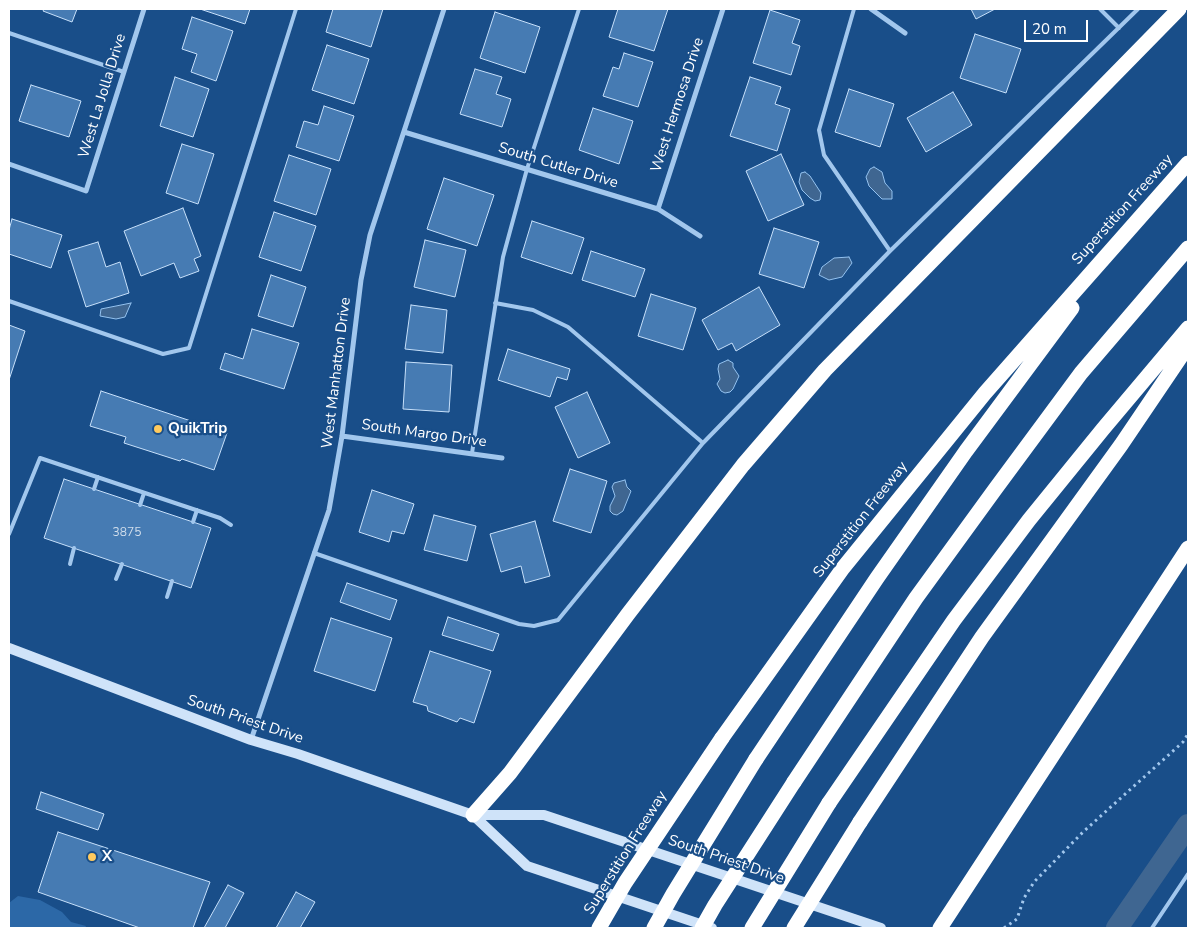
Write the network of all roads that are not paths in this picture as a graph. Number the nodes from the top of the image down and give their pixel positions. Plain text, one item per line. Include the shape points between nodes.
1 (144, 9) edge
2 (296, 9) edge
3 (444, 9) edge
4 (580, 9) edge
5 (723, 9) edge
6 (854, 9) edge
7 (871, 9) edge
8 (1100, 9) edge
9 (1138, 9) edge
10 (1179, 9) edge
11 (1120, 28) junction
12 (9, 33) edge
13 (905, 33) dead end
14 (124, 72) junction
15 (404, 132) junction
16 (1188, 163) edge
17 (9, 164) edge
18 (527, 169) junction
19 (1163, 192) junction
20 (658, 209) junction
21 (700, 236) dead end
22 (1188, 248) edge
23 (890, 251) junction
24 (9, 301) edge
25 (495, 303) junction
26 (1188, 328) edge
27 (1188, 346) edge
28 (342, 436) junction
29 (703, 443) junction
30 (472, 454) junction
31 (502, 458) dead end
32 (98, 477) junction
33 (94, 489) dead end
34 (144, 493) junction
35 (140, 505) dead end
36 (197, 510) junction
37 (193, 522) dead end
38 (231, 525) dead end
39 (9, 534) edge
40 (74, 548) dead end
41 (1188, 548) edge
42 (314, 553) junction
43 (70, 564) dead end
44 (122, 564) dead end
45 (116, 579) dead end
46 (172, 581) dead end
47 (167, 597) dead end
48 (9, 648) edge
49 (251, 740) junction
50 (473, 815) junction
51 (1188, 874) edge
52 (599, 928) edge
53 (654, 928) edge
54 (702, 928) edge
55 (712, 928) edge
56 (752, 928) edge
57 (794, 928) edge
58 (881, 928) edge
59 (940, 928) edge
60 (1152, 928) edge

1 - 14 street, West La Jolla Drive
2 - 24 lane via 189,348 163,354
3 - 15 street, West Manhatton Drive
4 - 18 lane
5 - 20 street, West Hermosa Drive
6 - 23 lane via 819,130 824,155
7 - 13 street
8 - 11 lane
9 - 11 lane
10 - 50 highway via 825,370 737,473 510,773
11 - 23 lane
12 - 14 lane
14 - 17 street, West La Jolla Drive via 86,191
15 - 18 street, South Cutler Drive
15 - 28 street, West Manhatton Drive via 370,235 361,280
16 - 19 highway, Superstition Freeway
18 - 20 street, South Cutler Drive
18 - 25 lane via 503,258
19 - 52 highway, Superstition Freeway, bridge via 985,394 843,568 722,738 625,883
19 - 53 highway, bridge via 1065,317 876,578 756,759
20 - 21 street, South Cutler Drive
22 - 54 highway, bridge via 1082,373 916,598
23 - 29 lane
25 - 29 lane via 533,310 568,327
25 - 30 lane
26 - 56 highway, bridge via 1029,520 954,620 829,803
27 - 57 highway, bridge via 1121,445 982,637
28 - 30 street, South Margo Drive
28 - 42 street, West Manhatton Drive via 329,510
29 - 42 lane via 558,620 534,626 519,624
30 - 31 street, South Margo Drive
32 - 33 lane
32 - 34 lane
32 - 39 lane via 40,458
34 - 35 lane
34 - 36 lane
36 - 37 lane
36 - 38 lane
40 - 43 lane
41 - 59 highway
42 - 49 street, West Manhatton Drive
44 - 45 lane
46 - 47 lane
48 - 49 main road, South Priest Drive
49 - 50 main road, South Priest Drive
50 - 55 main road, South Priest Drive via 527,866
50 - 58 main road, South Priest Drive via 544,815
51 - 60 lane

